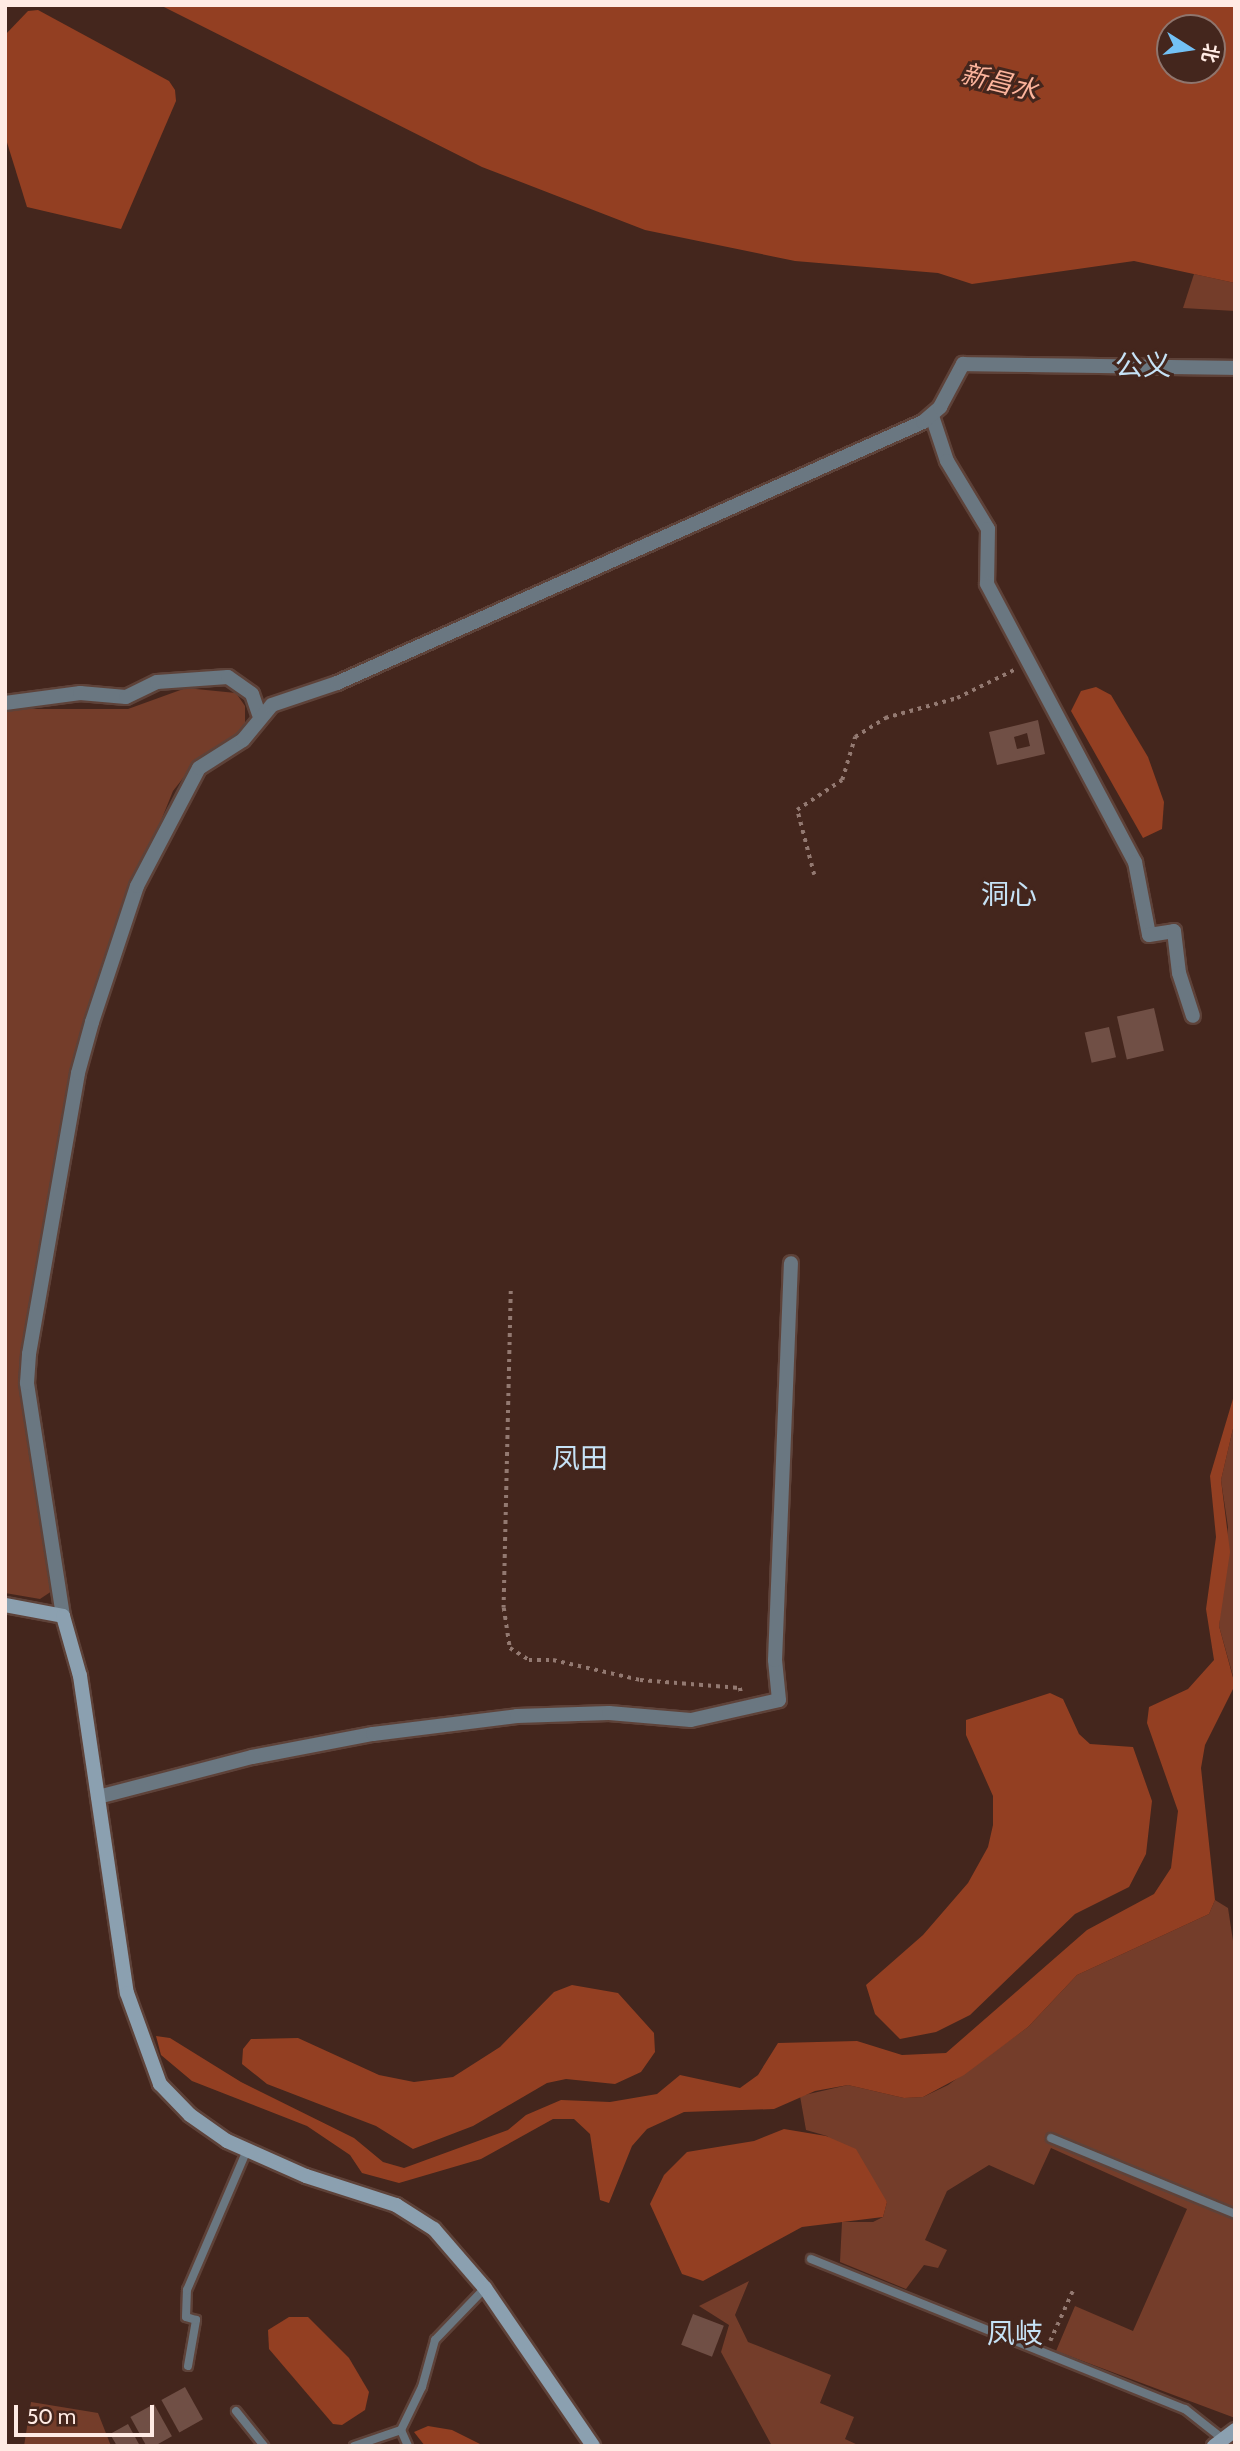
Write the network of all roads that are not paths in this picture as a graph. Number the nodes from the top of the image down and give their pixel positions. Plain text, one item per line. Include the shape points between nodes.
1 (1235, 368) edge
2 (932, 416) junction
3 (5, 703) edge
4 (259, 714) junction
5 (1193, 1016) dead end
6 (791, 1263) dead end
7 (5, 1605) edge
8 (63, 1616) junction
9 (98, 1797) junction
10 (1051, 2138) dead end
11 (247, 2150) junction
12 (1235, 2214) edge
13 (811, 2259) dead end
14 (485, 2288) junction
15 (188, 2366) dead end
16 (236, 2411) dead end
17 (401, 2430) junction
18 (1224, 2438) edge
19 (264, 2446) edge
20 (354, 2446) edge
21 (408, 2446) edge
22 (593, 2446) edge

1 - 2 street via 968,363 955,371
2 - 4 street
2 - 5 street via 947,461 988,528 986,584 1135,862 1149,935 1174,932 1179,973
3 - 4 street via 80,693 125,697 157,682 228,677 253,694
4 - 8 street via 243,740 190,778 162,833 120,935 78,1073 27,1368
6 - 9 street via 775,1660 779,1700 691,1720 609,1713 517,1716 386,1732 252,1757
7 - 8 street
8 - 9 street via 80,1676
9 - 11 street via 121,1966 144,2047 174,2100 208,2129
10 - 12 lane
11 - 14 street via 408,2211 434,2229
11 - 15 lane via 187,2290 186,2317 196,2320
13 - 18 lane via 1185,2409
14 - 17 lane via 435,2340 422,2387
14 - 22 street
16 - 19 lane
17 - 20 lane
17 - 21 lane

